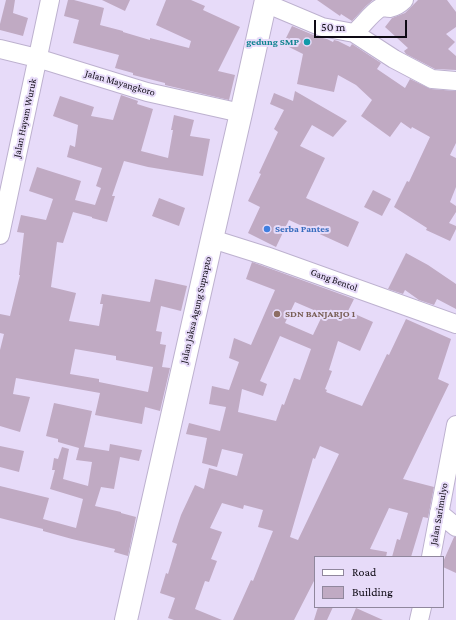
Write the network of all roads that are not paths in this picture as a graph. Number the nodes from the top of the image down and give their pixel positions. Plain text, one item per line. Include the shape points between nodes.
1 (50, 0) edge
2 (404, 0) edge
3 (266, 2) edge
4 (354, 33) junction
5 (0, 49) edge
6 (37, 58) junction
7 (456, 82) edge
8 (241, 113) junction
9 (0, 236) edge
10 (212, 238) junction
11 (456, 324) edge
12 (456, 425) edge
13 (439, 513) junction
14 (456, 527) edge
15 (431, 556) edge
16 (422, 608) edge
17 (126, 620) edge
18 (419, 620) edge

1 - 6 street, Jalan Hayam Wuruk
2 - 4 street via 396,6 379,9
3 - 4 street via 322,27
3 - 8 main road, Jalan Jaksa Agung Suprapto
4 - 7 street via 394,59 432,79
5 - 6 street, Jalan Mayangkoro
6 - 8 street, Jalan Mayangkoro via 147,92
6 - 9 street, Jalan Hayam Wuruk
8 - 10 main road, Jalan Jaksa Agung Suprapto
10 - 11 street, Gang Bentol
10 - 17 main road, Jalan Jaksa Agung Suprapto
12 - 13 street, Jalan Sarimulyo
13 - 14 street
13 - 15 street, Jalan Sarimulyo
16 - 18 street

